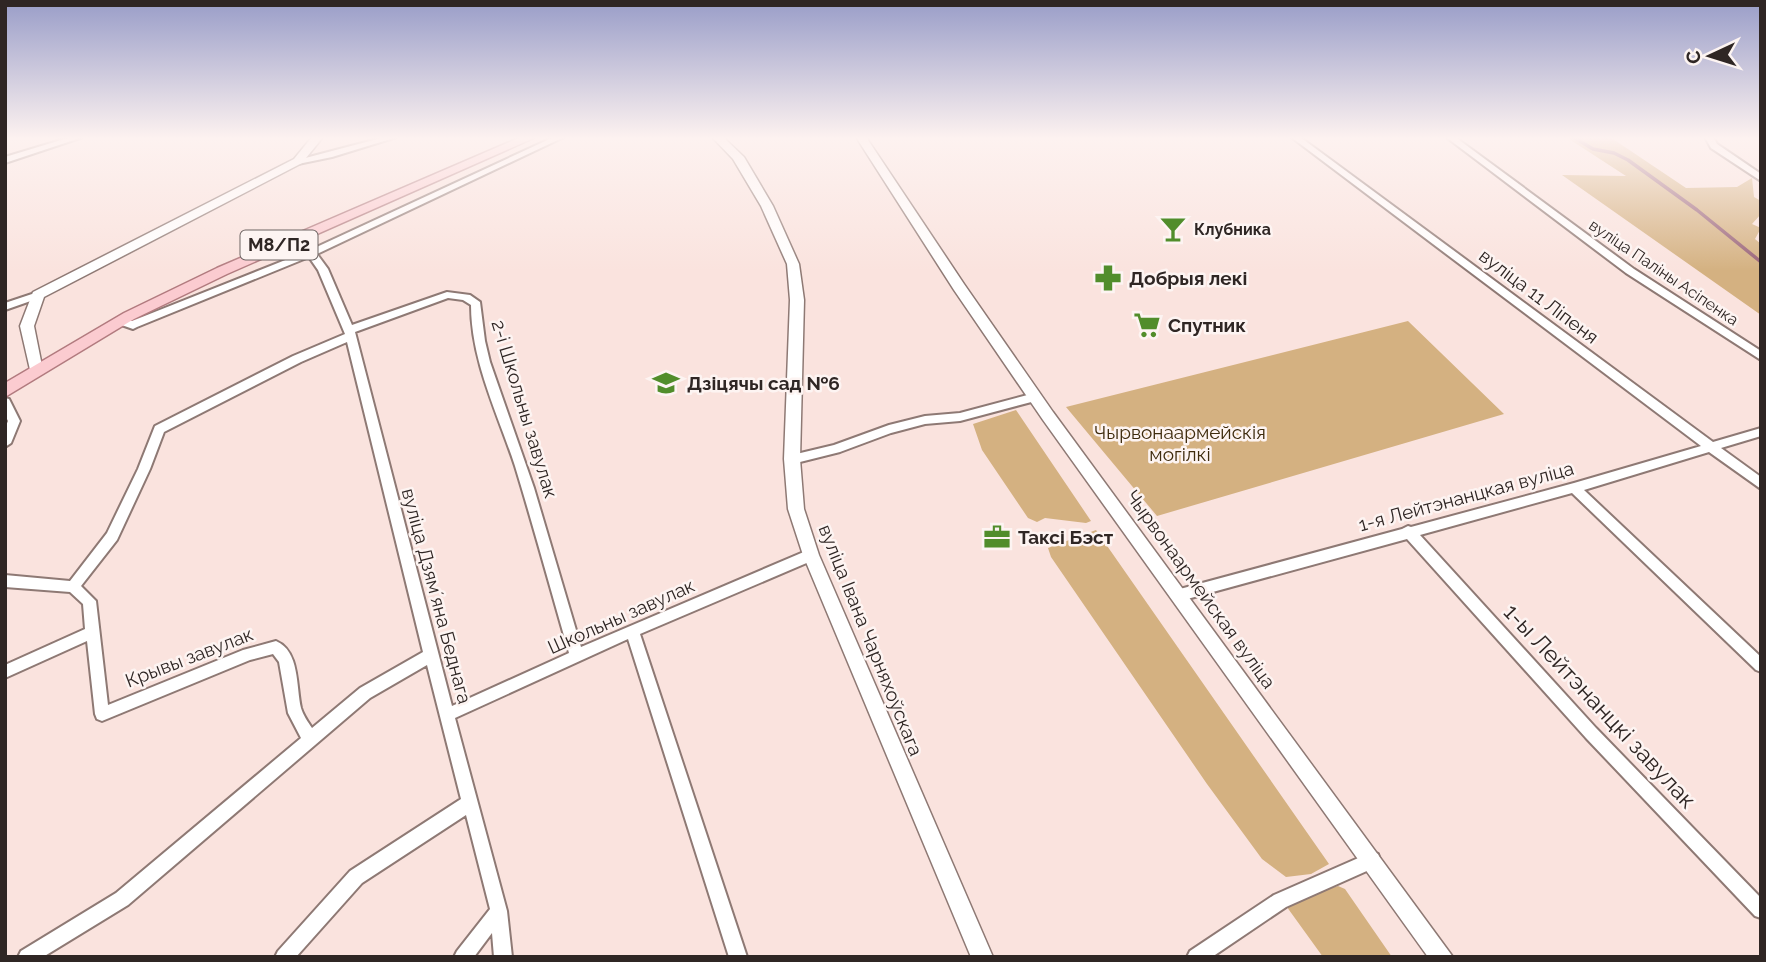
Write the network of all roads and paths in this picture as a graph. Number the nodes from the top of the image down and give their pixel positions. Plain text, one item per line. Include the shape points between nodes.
1 (257, 182) edge
2 (425, 182) edge
3 (464, 182) edge
4 (753, 182) edge
5 (891, 182) edge
6 (1355, 182) edge
7 (1510, 182) edge
8 (311, 253) junction
9 (38, 295) junction
10 (5, 307) edge
11 (120, 321) junction
12 (350, 333) junction
13 (1761, 356) edge
14 (36, 371) junction
15 (5, 391) edge
16 (1035, 397) junction
17 (5, 402) edge
18 (1761, 432) edge
19 (5, 443) edge
20 (1711, 447) junction
21 (792, 459) junction
22 (1761, 484) edge
23 (1574, 488) junction
24 (1408, 531) junction
25 (811, 555) junction
26 (5, 581) edge
27 (73, 587) junction
28 (1180, 595) junction
29 (632, 631) junction
30 (92, 632) junction
31 (431, 655) junction
32 (577, 656) junction
33 (1761, 666) edge
34 (5, 672) edge
35 (447, 715) junction
36 (310, 739) junction
37 (471, 802) junction
38 (1372, 860) junction
39 (499, 911) junction
40 (1761, 911) edge
41 (27, 957) edge
42 (284, 957) edge
43 (463, 957) edge
44 (503, 957) edge
45 (738, 957) edge
46 (982, 957) edge
47 (1196, 957) edge
48 (1442, 957) edge

1 - 9 main road
2 - 11 main road, М8/П2
3 - 8 street
4 - 21 main road, вуліца Івана Чарняхоўскага via 793,264 797,300
5 - 16 main road, Чырвонаармейская вуліца
6 - 20 street, вуліца 11 Ліпеня
7 - 13 street, вуліца Паліны Асіпенка via 1630,271
8 - 11 street via 133,325
8 - 12 street, вуліца Дзямʼяна Беднага via 323,269
9 - 10 street
9 - 14 main road via 27,326
11 - 14 main road, М8/П2
12 - 27 street via 159,429 113,536
12 - 31 street, вуліца Дзямʼяна Беднага
12 - 32 street, 2-і Школьны завулак via 447,295 466,297 477,304 478,333
14 - 15 main road, М8/П2
16 - 21 street via 889,429
16 - 28 main road, Чырвонаармейская вуліца
17 - 19 street via 15,421
18 - 20 street, 1-я Лейтэнанцкая вуліца
20 - 22 street, вуліца 11 Ліпеня
20 - 23 street, 1-я Лейтэнанцкая вуліца
21 - 25 main road, вуліца Івана Чарняхоўскага via 796,509
23 - 24 street, 1-я Лейтэнанцкая вуліца
23 - 33 street
24 - 28 street, 1-я Лейтэнанцкая вуліца
24 - 40 street, 1-ы Лейтэнанцкі завулак
25 - 29 street, Школьны завулак
25 - 46 main road, вуліца Івана Чарняхоўскага
26 - 27 street
27 - 30 street, Крывы завулак via 89,601
28 - 38 main road, Чырвонаармейская вуліца
29 - 32 street, Школьны завулак
29 - 45 street
30 - 34 street
30 - 36 street, Крывы завулак via 102,714 248,654 276,647 286,660 295,713
31 - 35 street, вуліца Дзямʼяна Беднага
31 - 36 street via 365,693
32 - 35 street, Школьны завулак
35 - 37 street, вуліца Дзямʼяна Беднага
36 - 41 street via 121,899
37 - 39 street, вуліца Дзямʼяна Беднага
37 - 42 street via 356,877
38 - 47 street via 1280,901
38 - 48 main road, Чырвонаармейская вуліца
39 - 43 street
39 - 44 street, вуліца Дзямʼяна Беднага

